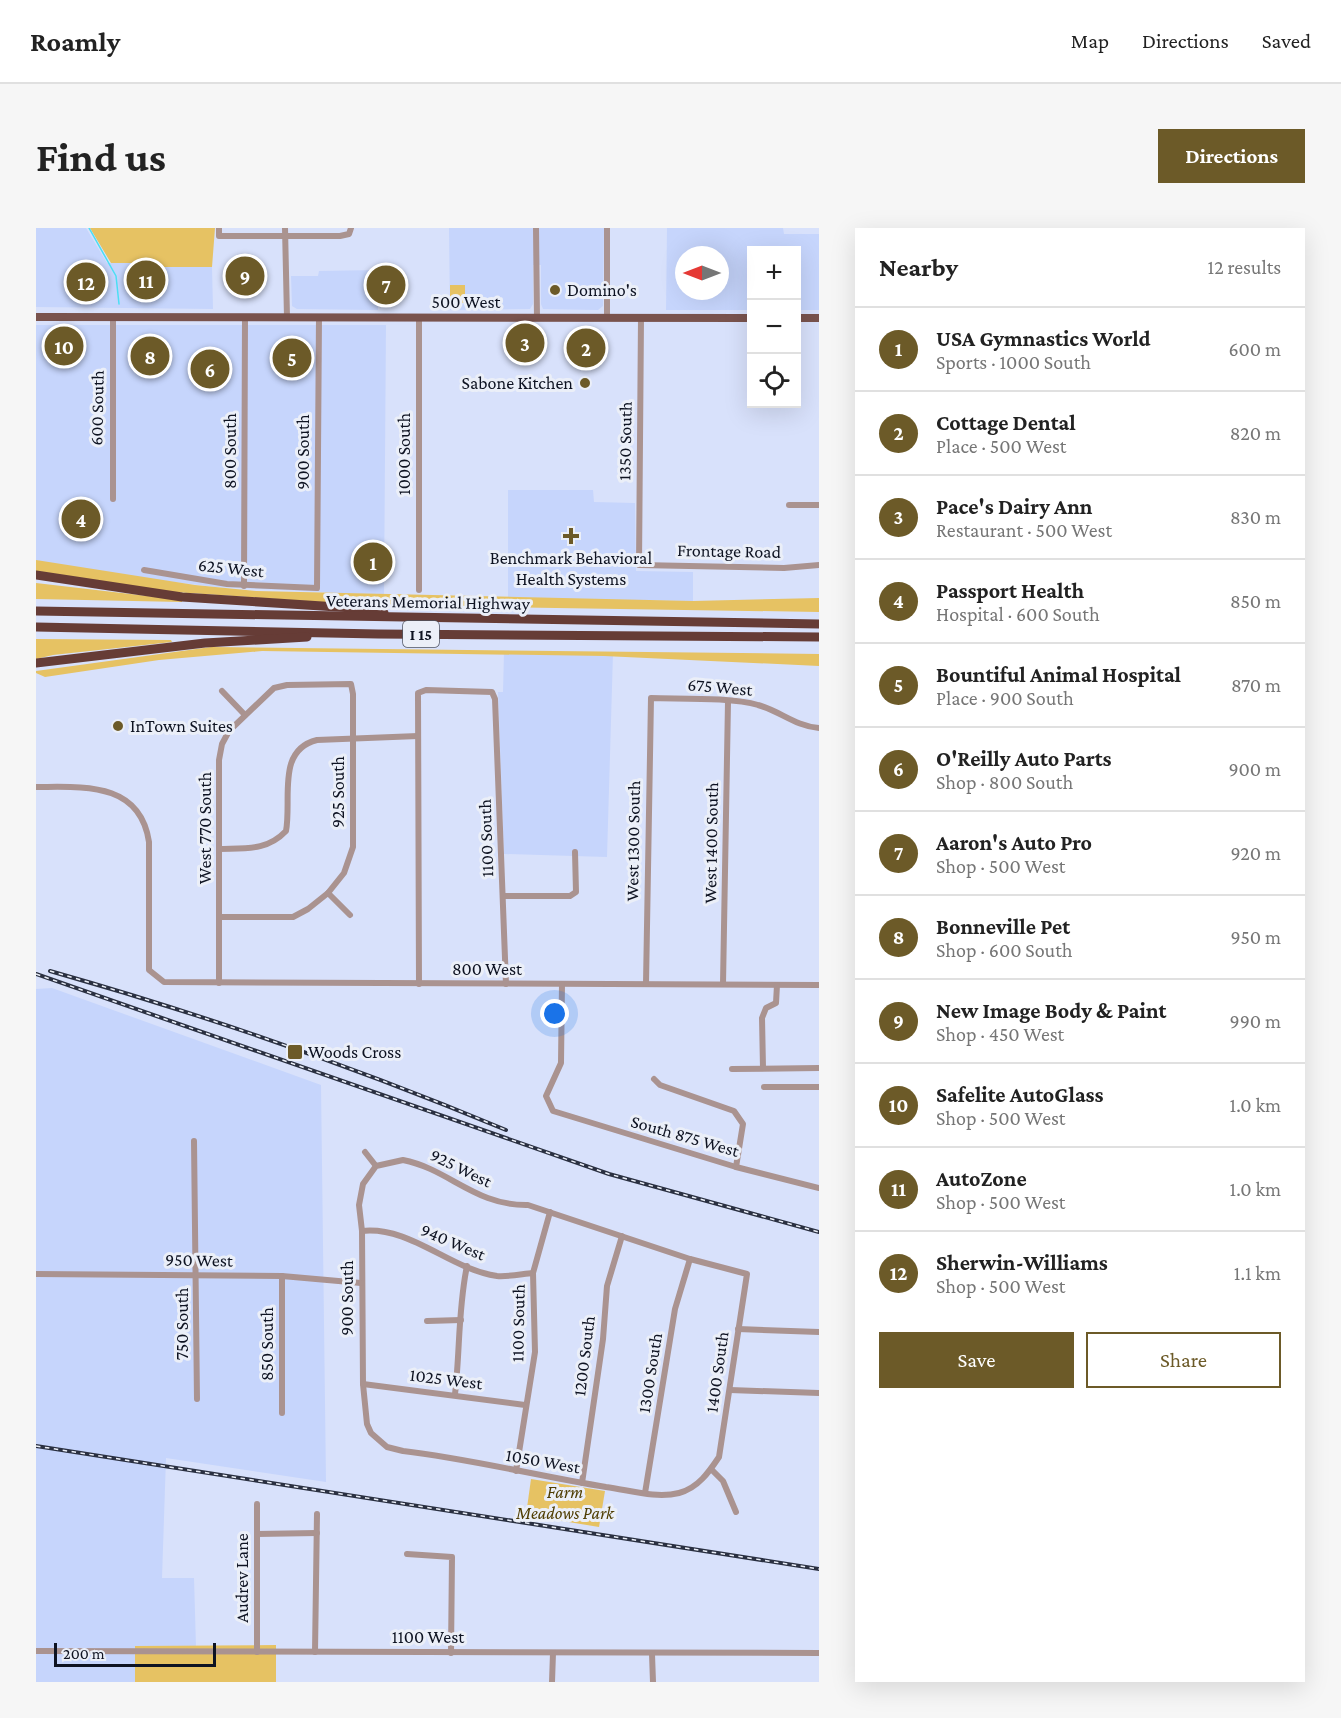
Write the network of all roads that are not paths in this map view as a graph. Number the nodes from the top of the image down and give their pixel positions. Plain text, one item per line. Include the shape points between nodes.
1 (219, 228) edge
2 (285, 228) edge
3 (536, 228) edge
4 (608, 228) edge
5 (350, 231) edge
6 (286, 236) junction
7 (36, 317) edge
8 (113, 317) junction
9 (245, 317) junction
10 (287, 317) junction
11 (318, 317) junction
12 (419, 317) junction
13 (537, 318) junction
14 (608, 318) junction
15 (641, 318) junction
16 (747, 318) edge
17 (801, 318) edge
18 (819, 318) edge
19 (113, 499) dead end
20 (789, 505) dead end
21 (819, 505) edge
22 (639, 565) joint
23 (819, 565) edge
24 (144, 570) dead end
25 (36, 575) edge
26 (244, 586) junction
27 (317, 588) joint
28 (419, 590) dead end
29 (36, 611) edge
30 (422, 619) junction
31 (819, 624) edge
32 (36, 627) edge
33 (378, 634) junction
34 (819, 637) edge
35 (36, 665) edge
36 (351, 684) joint
37 (222, 691) dead end
38 (651, 698) joint
39 (728, 702) junction
40 (245, 715) junction
41 (819, 728) edge
42 (418, 736) junction
43 (353, 740) junction
44 (36, 787) edge
45 (219, 849) junction
46 (575, 852) dead end
47 (328, 893) junction
48 (503, 896) junction
49 (350, 915) dead end
50 (220, 917) junction
51 (219, 983) junction
52 (419, 984) junction
53 (506, 984) junction
54 (562, 984) junction
55 (646, 984) junction
56 (723, 984) junction
57 (777, 985) junction
58 (819, 985) edge
59 (763, 1068) junction
60 (819, 1068) edge
61 (732, 1069) dead end
62 (654, 1079) dead end
63 (764, 1087) dead end
64 (819, 1087) edge
65 (194, 1141) dead end
66 (365, 1152) dead end
67 (376, 1166) junction
68 (736, 1167) junction
69 (819, 1188) edge
70 (553, 1213) junction
71 (362, 1231) junction
72 (622, 1236) junction
73 (690, 1259) junction
74 (467, 1266) junction
75 (533, 1273) junction
76 (36, 1274) edge
77 (197, 1274) junction
78 (282, 1276) junction
79 (362, 1283) junction
80 (461, 1320) junction
81 (427, 1321) dead end
82 (738, 1329) junction
83 (819, 1332) edge
84 (363, 1384) junction
85 (730, 1390) junction
86 (819, 1393) edge
87 (455, 1394) junction
88 (197, 1400) dead end
89 (525, 1405) junction
90 (282, 1413) dead end
91 (371, 1433) joint
92 (710, 1470) junction
93 (516, 1472) junction
94 (582, 1483) junction
95 (645, 1493) junction
96 (258, 1504) dead end
97 (736, 1512) dead end
98 (317, 1514) dead end
99 (317, 1533) junction
100 (257, 1534) junction
101 (406, 1554) dead end
102 (36, 1651) edge
103 (257, 1652) junction
104 (315, 1652) junction
105 (450, 1653) junction
106 (553, 1653) junction
107 (819, 1653) edge
108 (652, 1654) junction
109 (552, 1682) edge
110 (653, 1682) edge

1 - 6 street via 219,236
2 - 6 street
3 - 13 street
4 - 14 street
5 - 6 street
6 - 10 street
7 - 8 main road, 500 West
8 - 9 main road, 500 West
8 - 19 street, 600 South
9 - 10 main road, 500 West
9 - 26 street, 800 South
10 - 11 main road, 500 West
11 - 12 main road, 500 West
11 - 27 street, 900 South
12 - 13 main road, 500 West
12 - 28 street, 1000 South
13 - 14 main road, 500 West
14 - 15 main road, 500 West
15 - 16 main road, 500 West
15 - 22 street, 1350 South
17 - 18 main road
20 - 21 street
22 - 23 street, Frontage Road
24 - 26 street, 625 West
25 - 30 highway via 182,597 353,608
26 - 27 street, 625 West
29 - 30 highway, Veterans Memorial Highway / I 15
30 - 31 highway, Veterans Memorial Highway / I 15
32 - 33 highway, Veterans Memorial Highway / I 15
33 - 34 highway, Veterans Memorial Highway / I 15
33 - 35 highway via 205,643
36 - 40 street, West 770 South via 274,688
36 - 43 street, 925 South
37 - 40 street
38 - 39 street, 675 West
38 - 55 street, West 1300 South
39 - 41 street, 675 West via 759,705 806,727
39 - 56 street, West 1400 South
40 - 45 street, West 770 South via 222,744
42 - 43 street
42 - 48 street, 1100 South via 418,693 492,692 497,728
42 - 52 street
43 - 45 street via 317,740 297,748 289,765 286,831 276,841 259,848
43 - 47 street, 925 South via 353,847 344,873
44 - 51 street, 800 West via 94,788 114,794 138,812 149,842 149,970 170,984
45 - 50 street, West 770 South
46 - 48 street via 576,892 570,896
47 - 49 street
47 - 50 street, 925 South via 293,917
48 - 53 street, 1100 South
50 - 51 street, West 770 South
51 - 52 street, 800 West
52 - 53 street, 800 West
53 - 54 street, 800 West
54 - 55 street, 800 West
54 - 68 street, South 875 West via 561,1063 547,1091 547,1103 553,1111
55 - 56 street, 800 West
56 - 57 street, 800 West
57 - 58 street, 800 West
57 - 59 street via 776,1003 766,1008 762,1018
59 - 60 street
59 - 61 street
62 - 68 street via 660,1085 734,1111 743,1124
63 - 64 street
65 - 77 street, 750 South
66 - 67 street
67 - 70 street, 925 West via 392,1161 414,1162 504,1205 528,1205
67 - 71 street, 900 South via 363,1184 359,1205
68 - 69 street, South 875 West
70 - 72 street, 925 West
70 - 75 street, 1100 South
71 - 74 street, 940 West via 390,1232
71 - 79 street, 900 South
72 - 73 street
72 - 94 street, 1200 South via 606,1286 603,1339
73 - 82 street, 1400 South via 747,1274
73 - 95 street, 1300 South via 675,1309
74 - 75 street, 940 West via 497,1276
74 - 80 street
75 - 89 street, 1100 South via 535,1353
76 - 77 street, 950 West
77 - 78 street, 950 West
77 - 88 street, 750 South
78 - 79 street, 950 West
78 - 90 street, 850 South
79 - 84 street, 900 South
80 - 81 street
80 - 87 street
82 - 83 street
82 - 85 street, 1400 South
84 - 87 street, 1025 West
84 - 91 street, 900 South
85 - 86 street
85 - 92 street, 1400 South via 719,1457
87 - 89 street, 1025 West
89 - 93 street, 1100 South
91 - 93 street, 1050 West via 387,1447
92 - 95 street, 1050 West via 695,1486 680,1493
92 - 97 street via 723,1480
93 - 94 street, 1050 West
94 - 95 street, 1050 West
96 - 100 street, Audrev Lane
98 - 99 street
99 - 100 street
99 - 104 street
100 - 103 street, Audrev Lane
101 - 105 street via 452,1557
102 - 103 street, 1100 West
103 - 104 street, 1100 West
104 - 105 street, 1100 West
105 - 106 street, 1100 West
106 - 108 street, 1100 West
106 - 109 street
107 - 108 street, 1100 West
108 - 110 street

